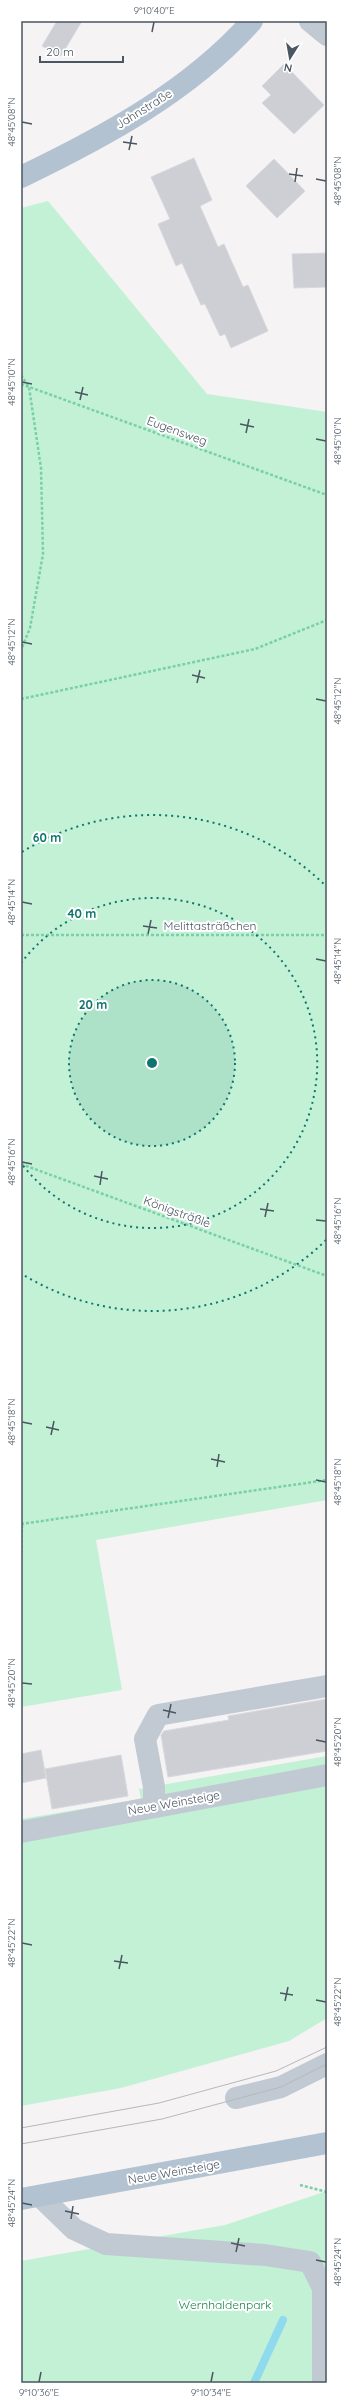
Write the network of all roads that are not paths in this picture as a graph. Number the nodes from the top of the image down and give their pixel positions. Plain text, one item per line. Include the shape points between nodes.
1 (252, 21) edge
2 (310, 21) edge
3 (327, 35) edge
4 (21, 177) edge
5 (327, 1686) edge
6 (327, 1775) edge
7 (154, 1807) junction
8 (21, 1832) edge
9 (327, 2064) edge
10 (236, 2098) dead end
11 (327, 2143) edge
12 (30, 2197) edge
13 (323, 2383) edge

1 - 4 main road, Jahnstraße via 230,46 178,88 115,128
2 - 3 street
5 - 7 street via 158,1715 145,1739 154,1787
6 - 7 street, Neue Weinsteige
7 - 8 street, Neue Weinsteige
9 - 10 street via 280,2086
11 - 12 main road, Neue Weinsteige
12 - 13 street via 74,2229 106,2244 265,2255 310,2262 323,2288

